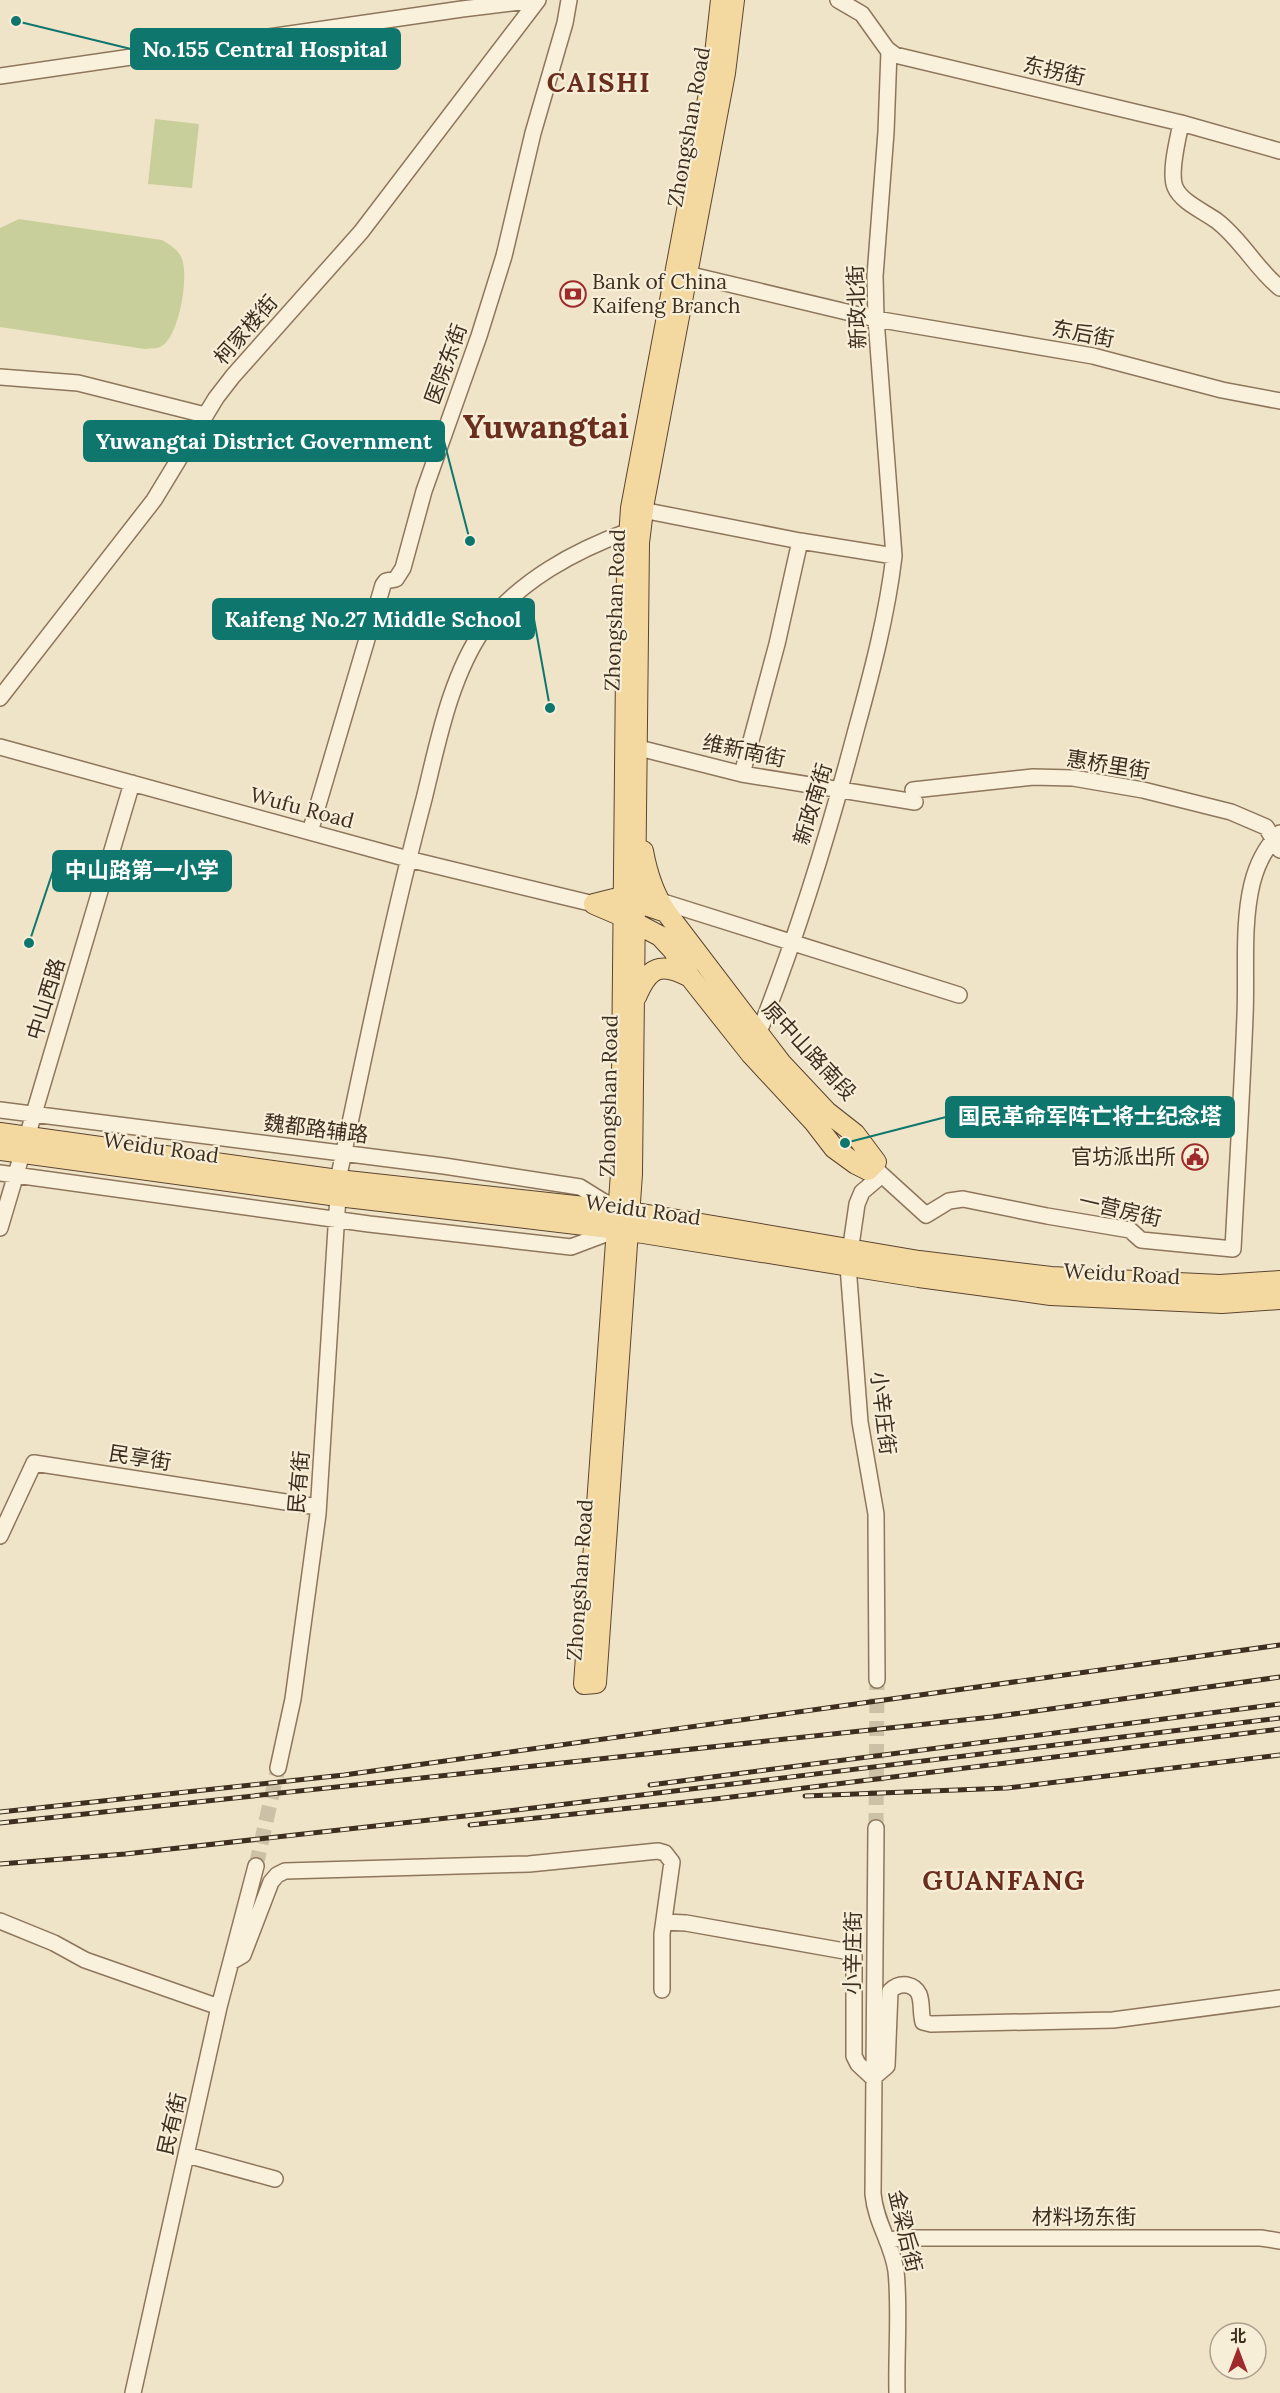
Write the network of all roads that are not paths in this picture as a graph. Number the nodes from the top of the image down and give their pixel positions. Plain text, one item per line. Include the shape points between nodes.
1 (538, 0) edge
2 (568, 0) edge
3 (721, 0) edge
4 (734, 0) edge
5 (838, 0) edge
6 (888, 51) junction
7 (0, 76) edge
8 (1181, 123) junction
9 (1280, 151) edge
10 (687, 274) junction
11 (1280, 288) edge
12 (876, 319) junction
13 (0, 377) edge
14 (1280, 400) edge
15 (205, 415) junction
16 (642, 510) junction
17 (629, 531) junction
18 (800, 541) junction
19 (894, 559) junction
20 (0, 698) edge
21 (0, 747) edge
22 (635, 747) junction
23 (742, 774) junction
24 (132, 783) junction
25 (840, 791) junction
26 (914, 796) joint
27 (635, 807) junction
28 (310, 832) junction
29 (1278, 841) edge
30 (408, 858) junction
31 (594, 904) joint
32 (661, 906) junction
33 (629, 910) junction
34 (793, 942) junction
35 (690, 977) junction
36 (959, 995) dead end
37 (634, 1003) junction
38 (755, 1045) junction
39 (0, 1110) edge
40 (34, 1114) junction
41 (0, 1133) edge
42 (25, 1145) junction
43 (0, 1150) edge
44 (343, 1154) junction
45 (878, 1170) junction
46 (8, 1174) edge
47 (338, 1188) junction
48 (336, 1219) junction
49 (624, 1221) junction
50 (0, 1228) edge
51 (849, 1257) junction
52 (1280, 1281) edge
53 (1280, 1299) edge
54 (318, 1507) junction
55 (3, 1519) edge
56 (0, 1536) edge
57 (877, 1680) tunnel mouth
58 (278, 1768) tunnel mouth
59 (876, 1828) tunnel mouth
60 (256, 1866) tunnel mouth
61 (0, 1921) edge
62 (664, 1922) junction
63 (231, 1962) junction
64 (662, 1990) dead end
65 (1280, 1998) edge
66 (219, 2007) junction
67 (873, 2078) junction
68 (187, 2155) junction
69 (275, 2179) dead end
70 (887, 2241) junction
71 (1280, 2241) edge
72 (133, 2393) edge
73 (897, 2393) edge

1 - 7 street
1 - 15 street, 柯家楼街 via 361,232 233,376
2 - 28 street, 医院东街 via 504,256 424,491 403,568 396,579 382,585
3 - 17 main road, Zhongshan Road via 713,72
4 - 10 main road, Zhongshan Road via 725,73
5 - 6 street via 862,14
6 - 8 street, 东拐街
6 - 12 street, 新政北街
8 - 9 street, 东拐街
8 - 11 street via 1175,187 1219,223
10 - 12 street, 东后街
10 - 16 main road, Zhongshan Road
12 - 14 street, 东后街 via 1055,349 1134,365 1222,390
12 - 19 street, 新政北街
13 - 15 street via 78,383
15 - 20 street, 柯家楼街 via 154,500
16 - 18 street
16 - 22 main road, Zhongshan Road
17 - 30 street, 民有街 via 598,542 531,583 485,627 465,663 452,699
17 - 33 main road, Zhongshan Road
18 - 19 street
18 - 23 street
19 - 25 street, 新政南街 via 872,672
21 - 24 street, Wufu Road
22 - 23 street, 维新南街
22 - 27 main road, Zhongshan Road
23 - 25 street, 维新南街
24 - 28 street, Wufu Road
24 - 40 street, 中山西路
25 - 26 street, 维新南街
25 - 34 street, 新政南街
26 - 29 street, 惠桥里街 via 1033,777 1073,778 1232,812 1266,827
27 - 32 main road, 原中山路南段 via 646,869
27 - 33 main road, Zhongshan Road
28 - 30 street, Wufu Road
29 - 45 street, 一营房街 via 1265,850 1255,873 1247,924 1233,1249 1141,1240 1130,1230 963,1199 926,1215
30 - 31 street, Wufu Road
30 - 44 street, 民有街
31 - 33 main road
32 - 33 main road
32 - 34 street
32 - 38 main road, 原中山路南段
33 - 35 main road, 原中山路南段 via 673,950
33 - 37 main road, Zhongshan Road
33 - 49 main road, Zhongshan Road
34 - 36 street
34 - 38 street, 新政南街
35 - 37 main road via 669,967 650,972
35 - 38 main road, 原中山路南段
37 - 49 main road, Zhongshan Road
38 - 45 main road, 原中山路南段 via 834,1148 856,1164
39 - 40 street, 魏都路辅路
40 - 42 street, 中山西路
40 - 44 street, 魏都路辅路
41 - 42 main road, Weidu Road
42 - 43 main road, Weidu Road
42 - 46 street, 中山西路
42 - 47 main road, Weidu Road
44 - 47 street, 民有街
44 - 49 street, 魏都路辅路 via 580,1187
45 - 51 street, 小辛庄街 via 857,1204
46 - 48 street
46 - 50 street, 中山西路
47 - 48 street, 民有街
47 - 49 main road, Weidu Road
48 - 49 street via 572,1247
48 - 54 street, 民有街
49 - 49 main road, Zhongshan Road via 584,1684 596,1683
49 - 51 main road, Weidu Road
51 - 52 main road, Weidu Road via 920,1261 1051,1277 1220,1285
51 - 53 main road, Weidu Road via 1051,1295 1222,1303
51 - 57 street, 小辛庄街 via 860,1422 876,1514
54 - 55 street, 民享街 via 34,1463
54 - 58 street, 民有街 via 293,1699
55 - 56 street, 民享街
59 - 67 street, 小辛庄街
60 - 63 street, 民有街
61 - 66 street via 85,1960
62 - 63 street via 672,1862 658,1851 529,1864 285,1871 271,1882 243,1955
62 - 64 street
62 - 67 street via 850,1952 854,1956 854,2056
63 - 66 street, 民有街
65 - 67 street via 1113,2020 931,2024 923,2022 917,1989 899,1985 890,1991 887,2066
66 - 68 street, 民有街
67 - 70 street, 金梁后街 via 873,2194 877,2220
68 - 69 street
68 - 72 street, 民有街
70 - 71 street, 材料场东街
70 - 73 street, 金梁后街 via 896,2272

